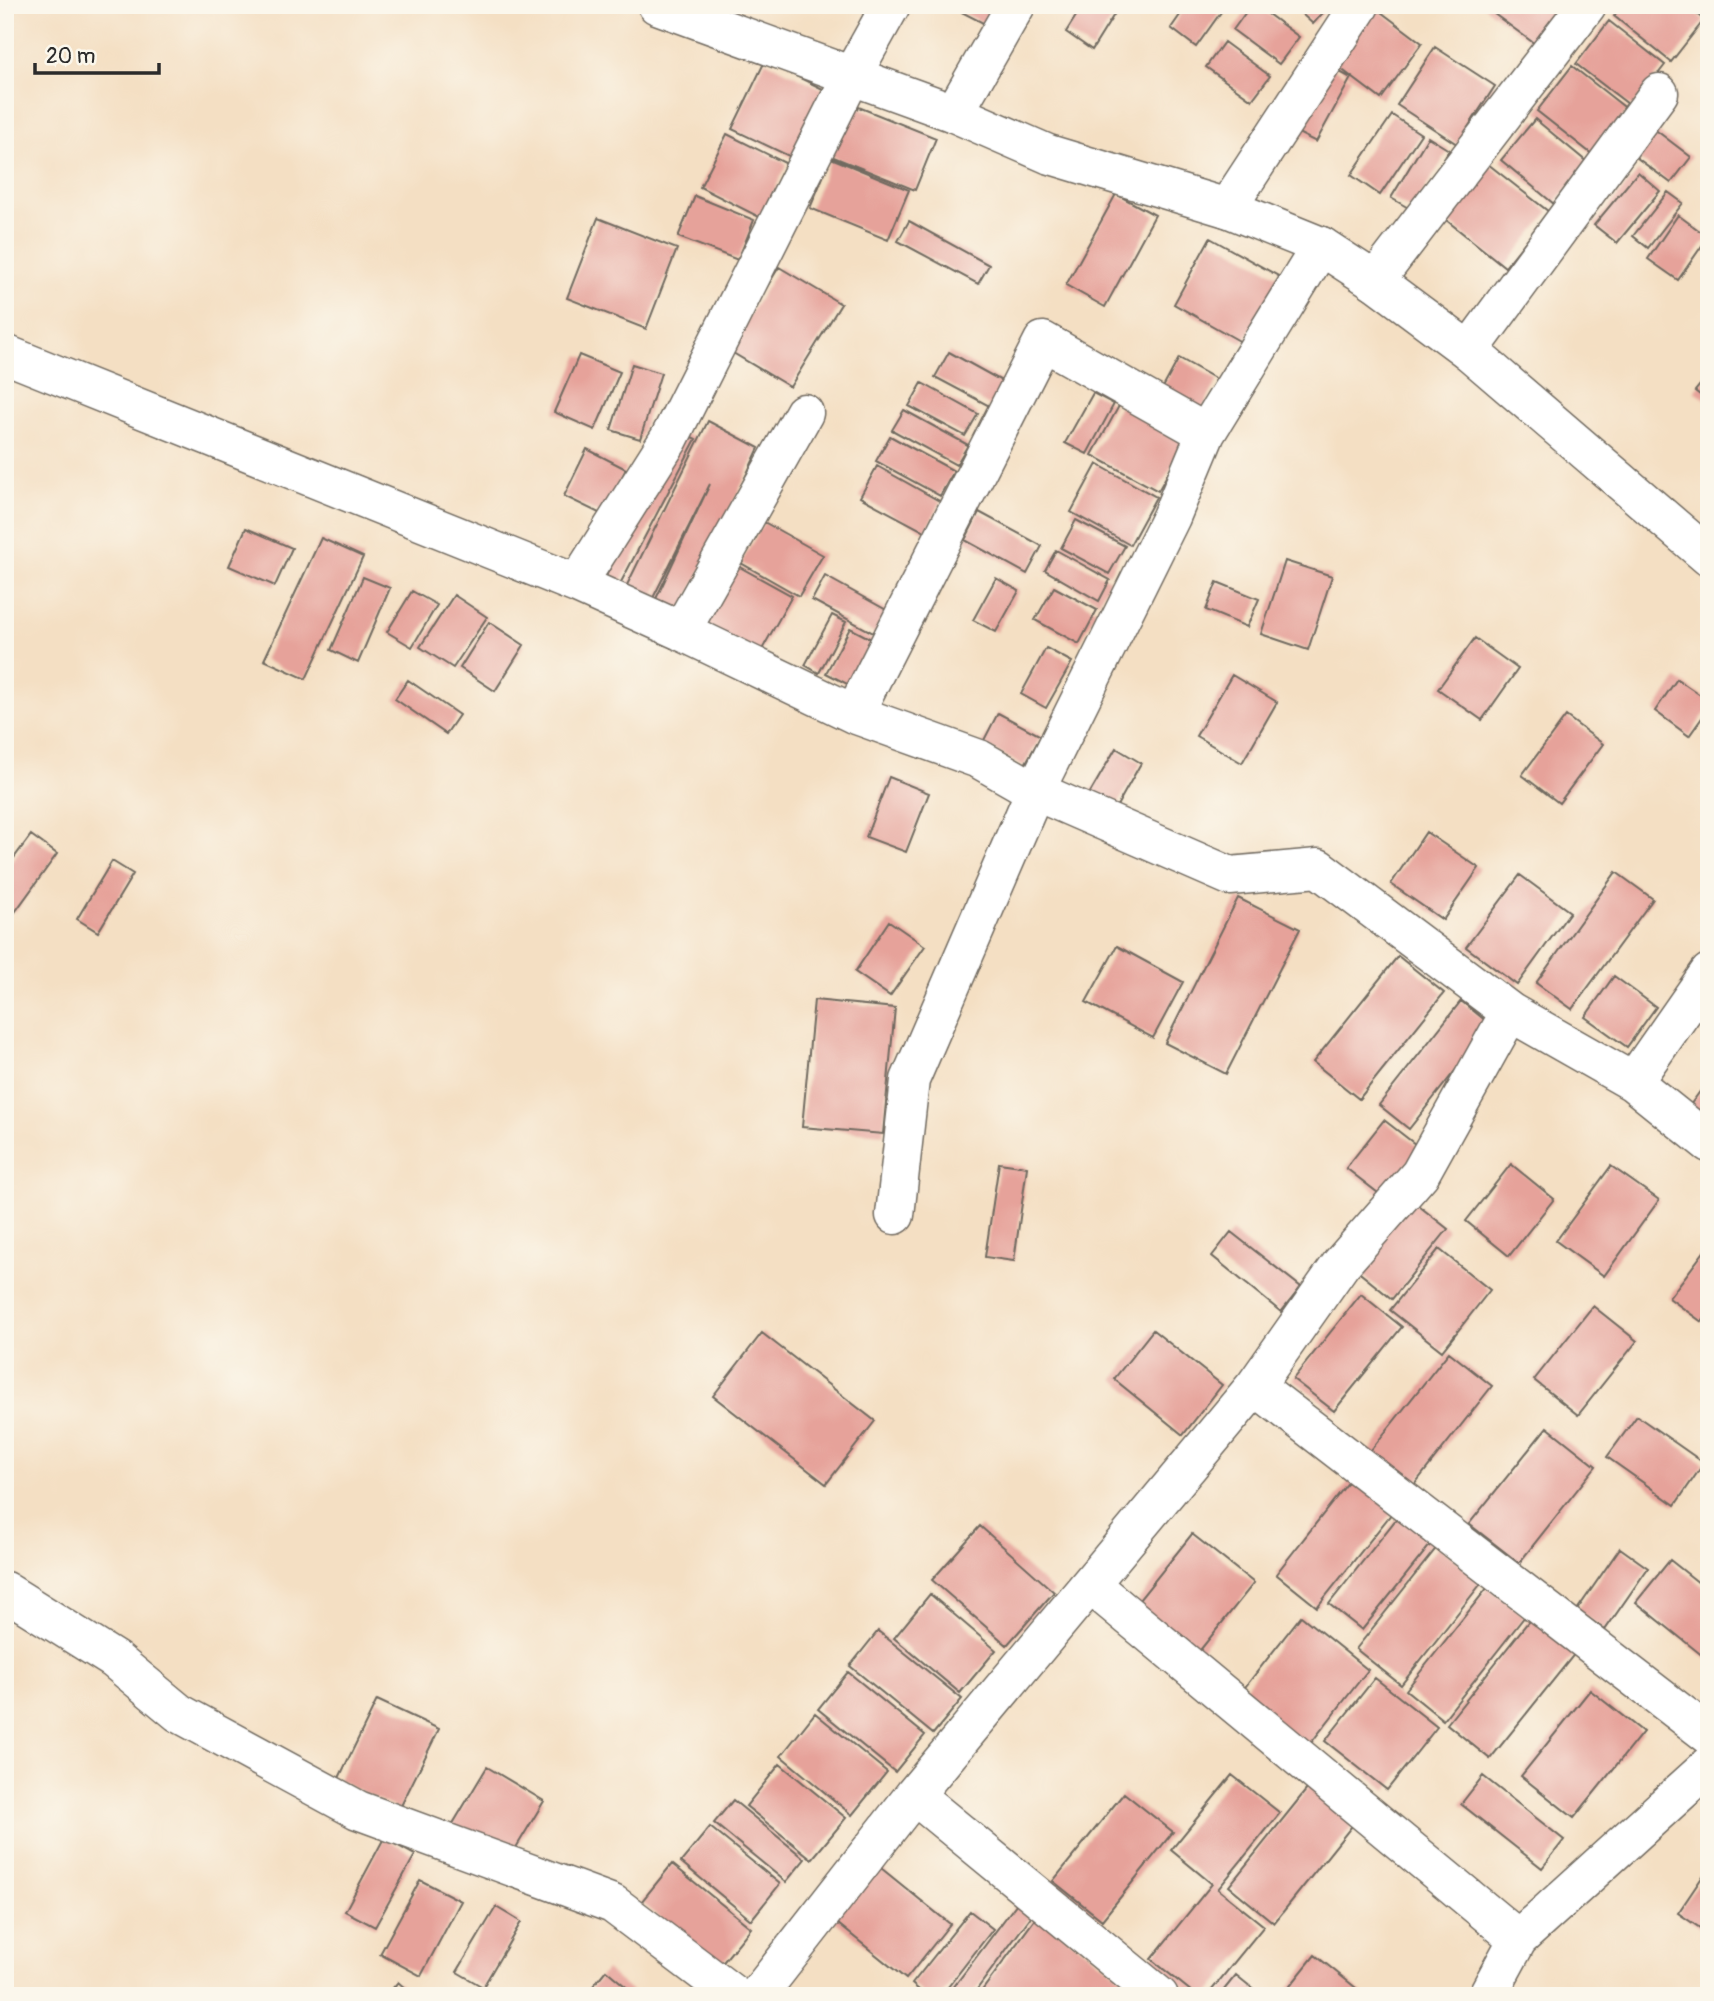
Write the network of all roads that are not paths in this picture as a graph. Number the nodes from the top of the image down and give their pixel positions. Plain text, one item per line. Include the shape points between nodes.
1 (657, 5) edge
2 (891, 5) edge
3 (1016, 5) edge
4 (1360, 5) edge
5 (1587, 5) edge
6 (852, 75) junction
7 (1659, 93) dead end
8 (954, 113) junction
9 (1227, 208) junction
10 (1321, 246) junction
11 (1375, 281) junction
12 (1469, 351) junction
13 (5, 354) edge
14 (804, 413) dead end
15 (1206, 433) junction
16 (1709, 557) edge
17 (577, 584) junction
18 (681, 631) junction
19 (854, 714) junction
20 (1035, 791) junction
21 (1709, 973) edge
22 (1510, 1012) junction
23 (1633, 1082) junction
24 (1709, 1143) edge
25 (895, 1215) dead end
26 (1255, 1386) junction
27 (1091, 1585) junction
28 (5, 1591) edge
29 (1709, 1735) edge
30 (1709, 1766) edge
31 (914, 1795) junction
32 (1518, 1939) junction
33 (735, 1996) edge
34 (757, 1996) edge
35 (1159, 1996) edge
36 (1486, 1996) edge

1 - 6 street
2 - 6 street
3 - 8 street
4 - 9 street
5 - 11 street
6 - 8 street
6 - 17 street via 669,439
7 - 12 street
8 - 9 street via 1048,154
9 - 10 street
10 - 11 street
10 - 15 street
11 - 12 street
12 - 16 street
13 - 17 street
14 - 18 street
15 - 19 street via 1042,341
15 - 20 street via 1171,517
17 - 18 street
18 - 19 street
19 - 20 street via 979,759
20 - 22 street via 1230,876 1318,868
20 - 25 street via 910,1080
21 - 23 street
22 - 23 street
22 - 26 street via 1420,1174 1341,1264
23 - 24 street
26 - 27 street
26 - 29 street
27 - 31 street
27 - 32 street
28 - 33 street via 115,1660 179,1713 358,1810 613,1904
30 - 32 street
31 - 34 street
31 - 35 street
32 - 36 street

